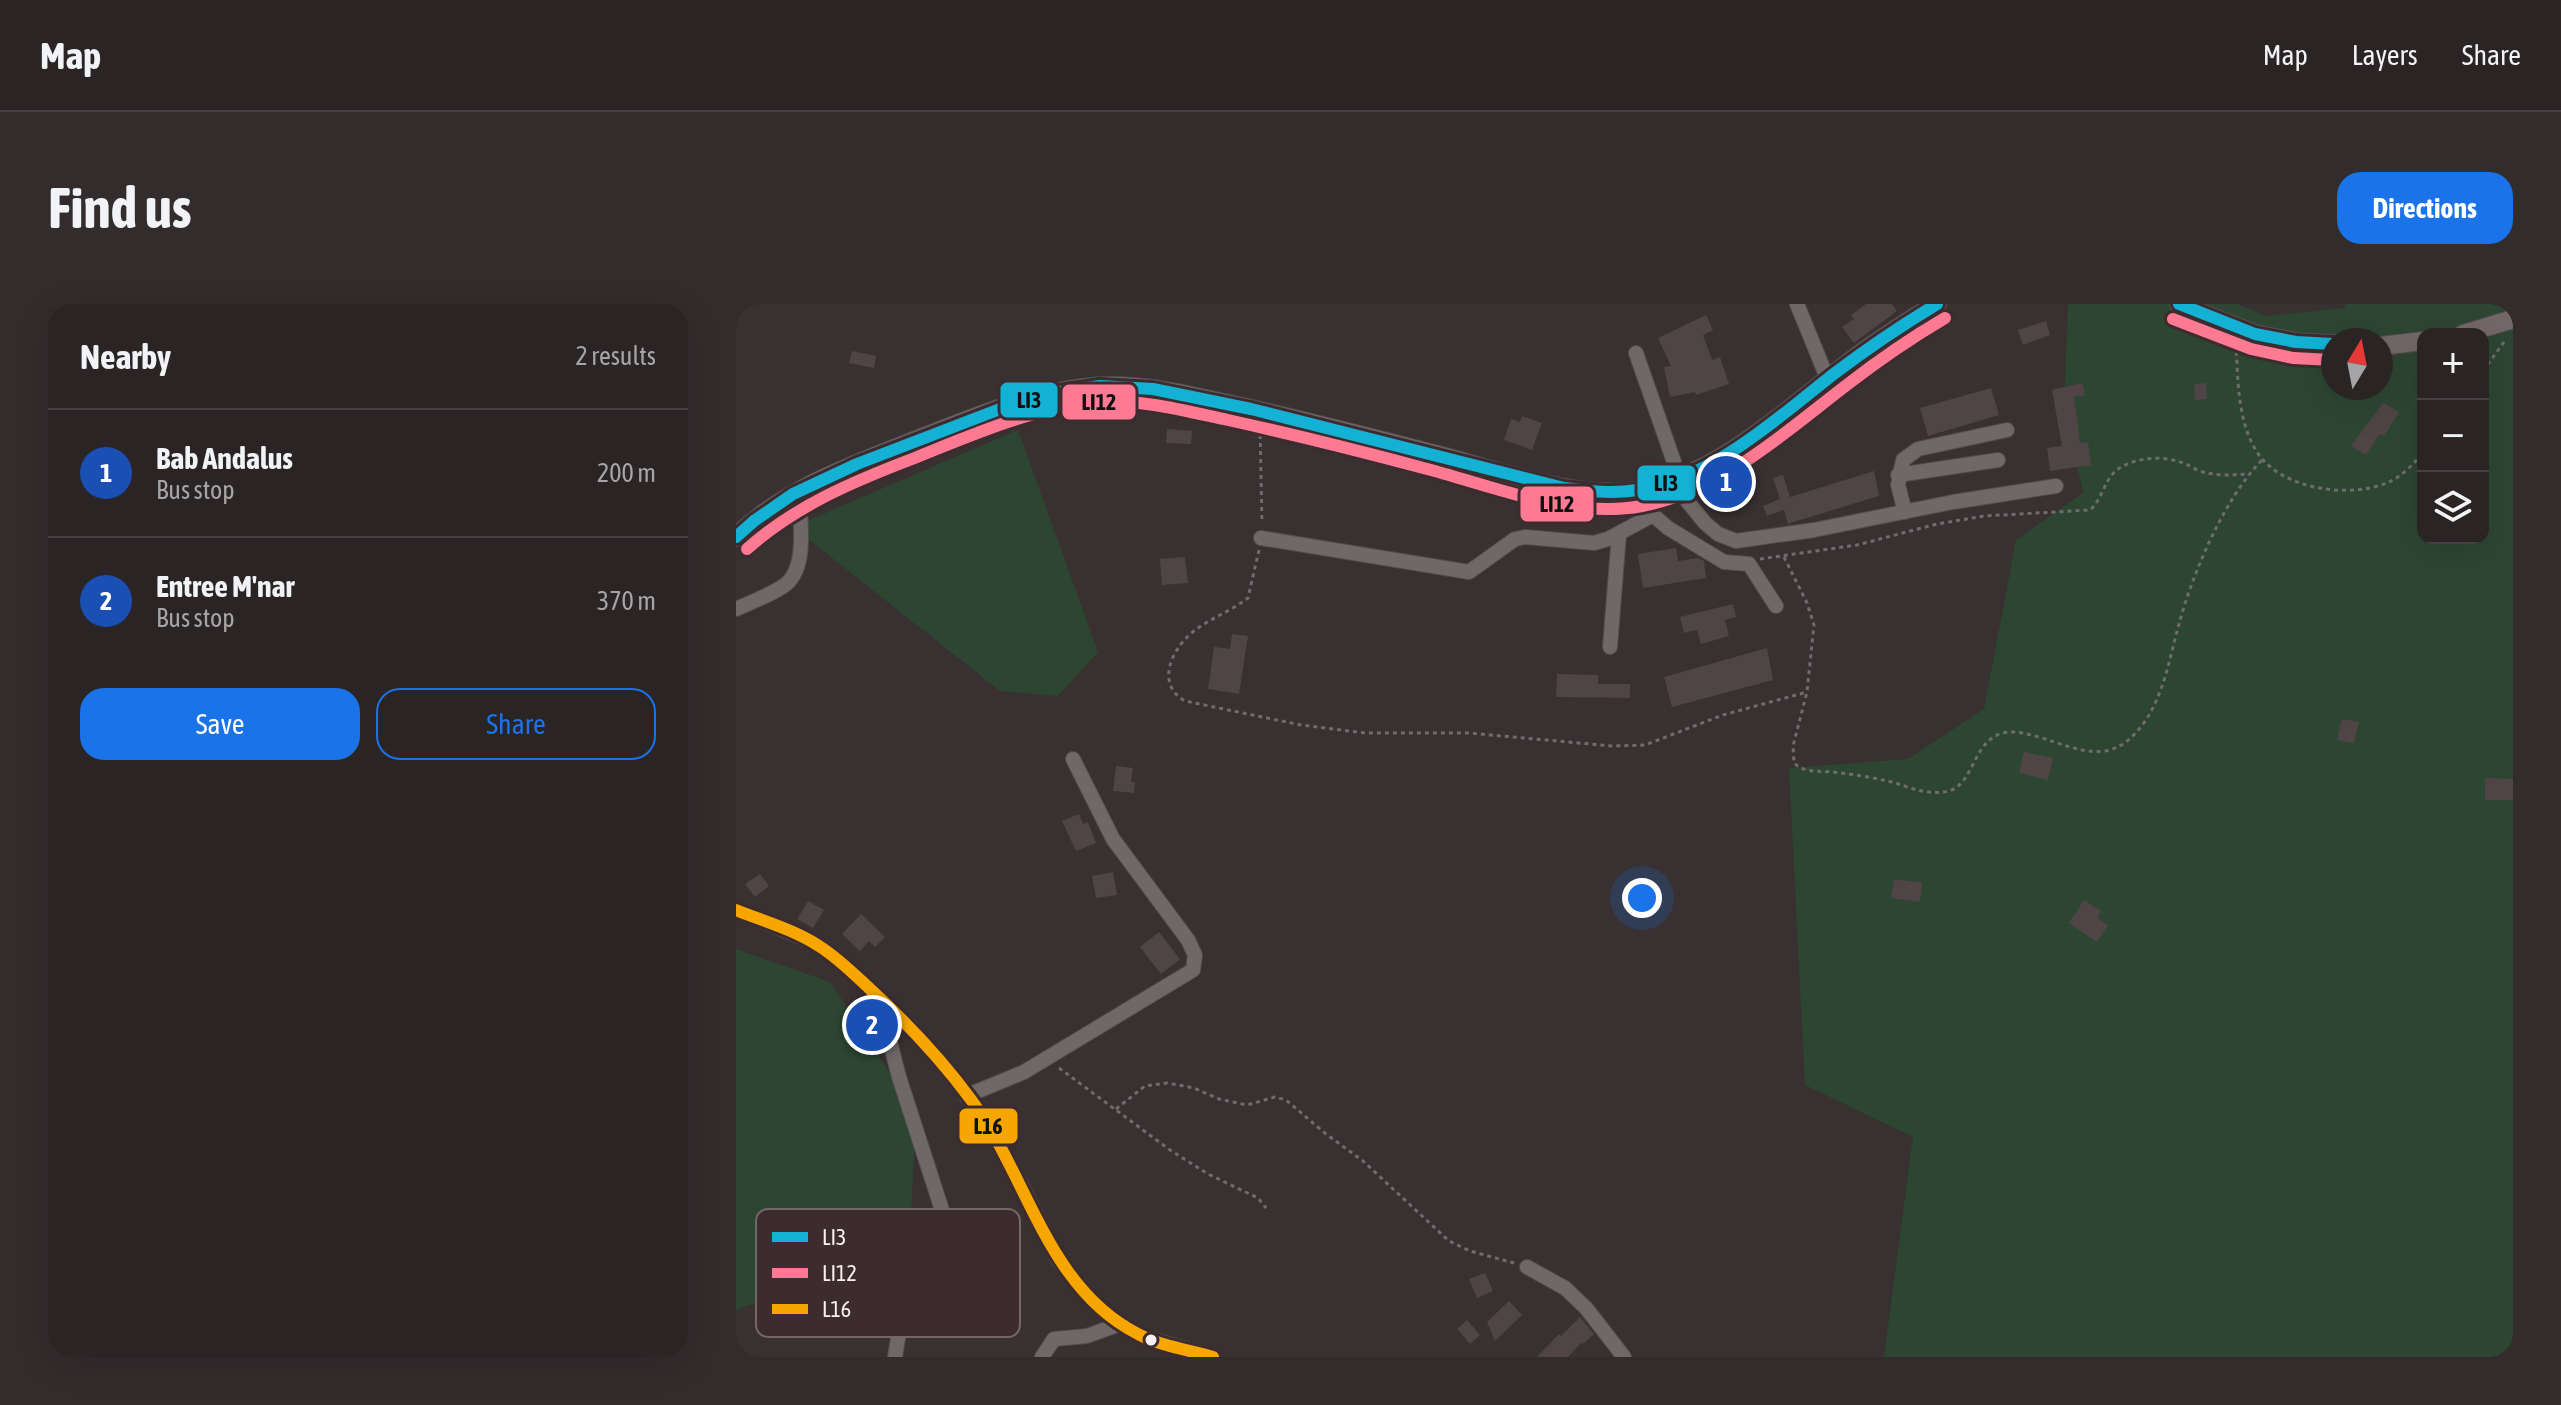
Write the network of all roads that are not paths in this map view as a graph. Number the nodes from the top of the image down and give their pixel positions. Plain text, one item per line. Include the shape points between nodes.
1 (1797, 304) edge
2 (1937, 304) edge
3 (2179, 304) edge
4 (2512, 319) edge
5 (2483, 328) edge
6 (2417, 342) edge
7 (2321, 343) edge
8 (2393, 345) edge
9 (1636, 353) dead end
10 (1828, 380) junction
11 (2007, 430) dead end
12 (1998, 460) dead end
13 (1898, 475) junction
14 (1671, 481) junction
15 (2056, 486) dead end
16 (799, 491) junction
17 (1637, 491) junction
18 (1905, 512) junction
19 (1653, 515) junction
20 (1705, 523) junction
21 (1668, 528) junction
22 (1619, 534) junction
23 (736, 537) edge
24 (1261, 538) road end
25 (1736, 541) junction
26 (1742, 564) junction
27 (1776, 606) dead end
28 (736, 609) edge
29 (1610, 647) dead end
30 (1073, 759) dead end
31 (736, 910) edge
32 (886, 1005) junction
33 (966, 1096) junction
34 (942, 1209) edge
35 (1527, 1267) road end
36 (1120, 1324) junction
37 (898, 1337) edge
38 (895, 1357) edge
39 (1042, 1357) edge
40 (1213, 1357) edge
41 (1624, 1357) edge

1 - 10 street
2 - 10 main road
3 - 7 main road via 2235,328
4 - 5 main road
6 - 8 main road
9 - 14 street via 1674,462
10 - 14 main road via 1704,467
11 - 13 street via 1918,449 1903,460
12 - 13 street
13 - 18 street
14 - 17 main road
14 - 20 street
15 - 18 street
16 - 17 main road via 841,469 994,411 1083,387 1121,386 1260,411 1573,489
16 - 23 main road
16 - 28 street via 800,552 794,576
17 - 19 street
18 - 25 street
19 - 21 street
19 - 22 street
20 - 21 street
20 - 25 street
21 - 26 street via 1724,562
22 - 24 street via 1594,543 1515,539 1469,572
22 - 29 street
25 - 26 street
26 - 27 street
30 - 33 street via 1113,839 1195,955 1193,970 1024,1072
31 - 32 street via 817,944
32 - 33 street via 911,1027
32 - 34 street via 899,1077
33 - 36 street via 1020,1182 1058,1260 1085,1294
35 - 41 street via 1565,1288
36 - 39 street via 1087,1336 1054,1339
36 - 40 street via 1141,1336
37 - 38 street

